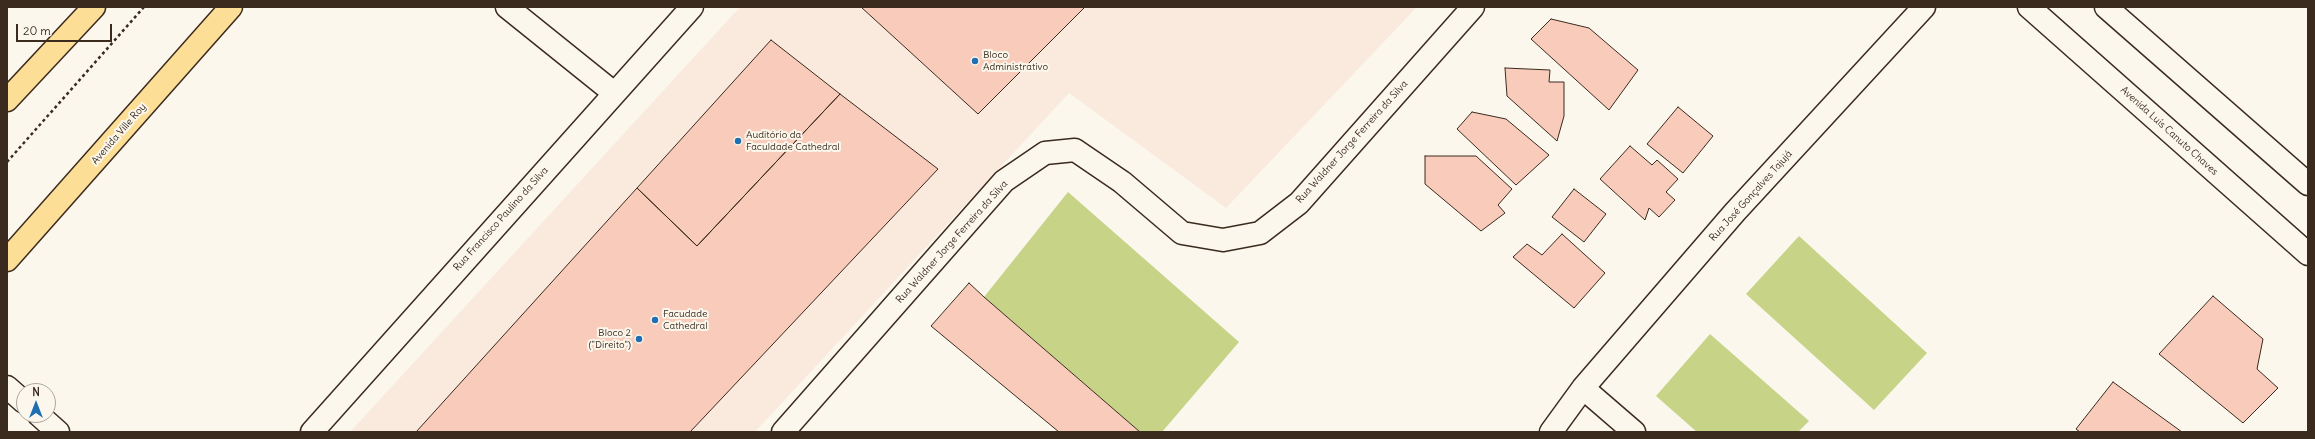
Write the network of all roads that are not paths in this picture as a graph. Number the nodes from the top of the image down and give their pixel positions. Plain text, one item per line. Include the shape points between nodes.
1 (94, 7) edge
2 (231, 7) edge
3 (507, 7) edge
4 (692, 7) edge
5 (1473, 7) edge
6 (1924, 7) edge
7 (2029, 7) edge
8 (2106, 7) edge
9 (614, 92) junction
10 (7, 100) edge
11 (2308, 184) edge
12 (2308, 254) edge
13 (7, 260) edge
14 (7, 387) edge
15 (1583, 388) junction
16 (16, 395) edge
17 (48, 423) edge
18 (58, 432) edge
19 (312, 432) edge
20 (783, 432) edge
21 (1551, 432) edge
22 (1634, 432) edge

1 - 10 main road
2 - 13 main road, Avenida Ville Roy
3 - 9 street
4 - 9 street, Rua Francisco Paulino da Silva
5 - 20 street, Rua Waldner Jorge Ferreira da Silva via 1298,203 1260,233 1223,240 1182,233 1122,182 1074,150 1045,153 1004,181
6 - 15 street, Rua José Gonçalves Tajujá via 1735,212
7 - 12 street, Avenida Luís Canuto Chaves
8 - 11 street
9 - 19 street, Rua Francisco Paulino da Silva
14 - 16 street
15 - 21 street, Rua José Gonçalves Tajujá
15 - 22 street
17 - 18 street

